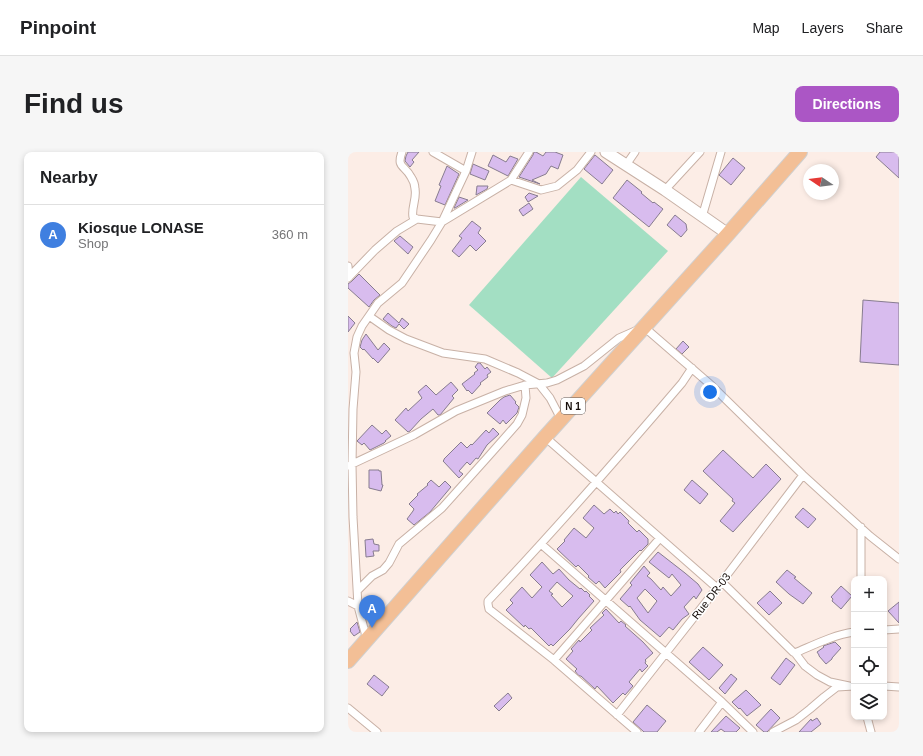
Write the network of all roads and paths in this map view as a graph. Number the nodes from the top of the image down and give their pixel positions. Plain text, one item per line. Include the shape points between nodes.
1 (402, 152) edge
2 (434, 152) edge
3 (472, 152) edge
4 (529, 152) edge
5 (591, 152) edge
6 (606, 152) edge
7 (635, 152) edge
8 (700, 152) edge
9 (721, 152) edge
10 (800, 152) edge
11 (626, 165) junction
12 (466, 170) junction
13 (511, 180) junction
14 (665, 190) junction
15 (702, 217) junction
16 (417, 219) junction
17 (442, 222) junction
18 (728, 234) junction
19 (348, 266) edge
20 (349, 277) edge
21 (369, 316) junction
22 (644, 327) junction
23 (692, 368) junction
24 (539, 384) junction
25 (525, 385) junction
26 (561, 419) junction
27 (545, 437) junction
28 (348, 442) edge
29 (352, 449) junction
30 (350, 465) edge
31 (803, 475) junction
32 (596, 482) junction
33 (861, 527) junction
34 (660, 538) junction
35 (541, 544) junction
36 (899, 559) edge
37 (861, 576) edge
38 (722, 582) junction
39 (717, 588) junction
40 (358, 590) junction
41 (606, 600) junction
42 (348, 601) edge
43 (358, 606) junction
44 (899, 629) edge
45 (887, 630) edge
46 (851, 633) edge
47 (367, 640) junction
48 (666, 653) junction
49 (795, 653) junction
50 (554, 660) junction
51 (348, 661) edge
52 (851, 686) edge
53 (887, 686) edge
54 (899, 687) edge
55 (722, 702) junction
56 (348, 708) edge
57 (617, 715) junction
58 (869, 720) edge
59 (377, 732) edge
60 (637, 732) edge
61 (699, 732) edge
62 (753, 732) edge
63 (773, 732) edge
64 (871, 732) edge

1 - 16 street via 400,164 411,176 416,190 412,212 413,217
2 - 12 street
3 - 12 street
4 - 13 street
5 - 13 street via 577,170 557,186 541,190
6 - 11 main road
7 - 11 street
8 - 14 street
9 - 15 street
10 - 18 highway, N 1
11 - 14 main road
12 - 17 street
13 - 17 street
14 - 15 main road
15 - 18 main road
16 - 17 street
16 - 20 street via 396,231
17 - 21 street via 402,283 378,303
18 - 22 highway, N 1
19 - 20 street
21 - 24 street via 406,339 443,353 485,359
21 - 29 street via 357,337 354,353 356,372
22 - 23 street
22 - 24 street via 619,338 584,366 557,380
22 - 26 highway, N 1
23 - 31 street
23 - 32 street via 682,383
24 - 25 street
24 - 26 street
25 - 30 street via 456,411 414,435
25 - 40 street via 526,398 522,415 516,424 442,508 399,544 383,570 372,576
26 - 27 highway, N 1
27 - 32 street
27 - 47 highway, N 1
28 - 29 street
29 - 30 street
30 - 40 street
31 - 33 street
31 - 38 street, Rue DR-03
32 - 34 street
32 - 35 street
33 - 36 street
33 - 37 street
34 - 39 street
34 - 41 street
35 - 41 street
35 - 50 street via 488,604 490,609
38 - 39 street, Rue DR-03
38 - 49 street
39 - 48 street, Rue DR-03
40 - 43 street
41 - 48 street
41 - 50 street
42 - 43 street
43 - 47 street
44 - 45 street
46 - 49 street
47 - 51 highway, N 1
48 - 55 street
48 - 57 street, Rue DR-03
49 - 52 street via 816,675 830,682
50 - 57 street
52 - 63 street via 837,687 796,720
53 - 54 street
55 - 61 street
55 - 62 street
56 - 59 street
57 - 60 street
58 - 64 street

